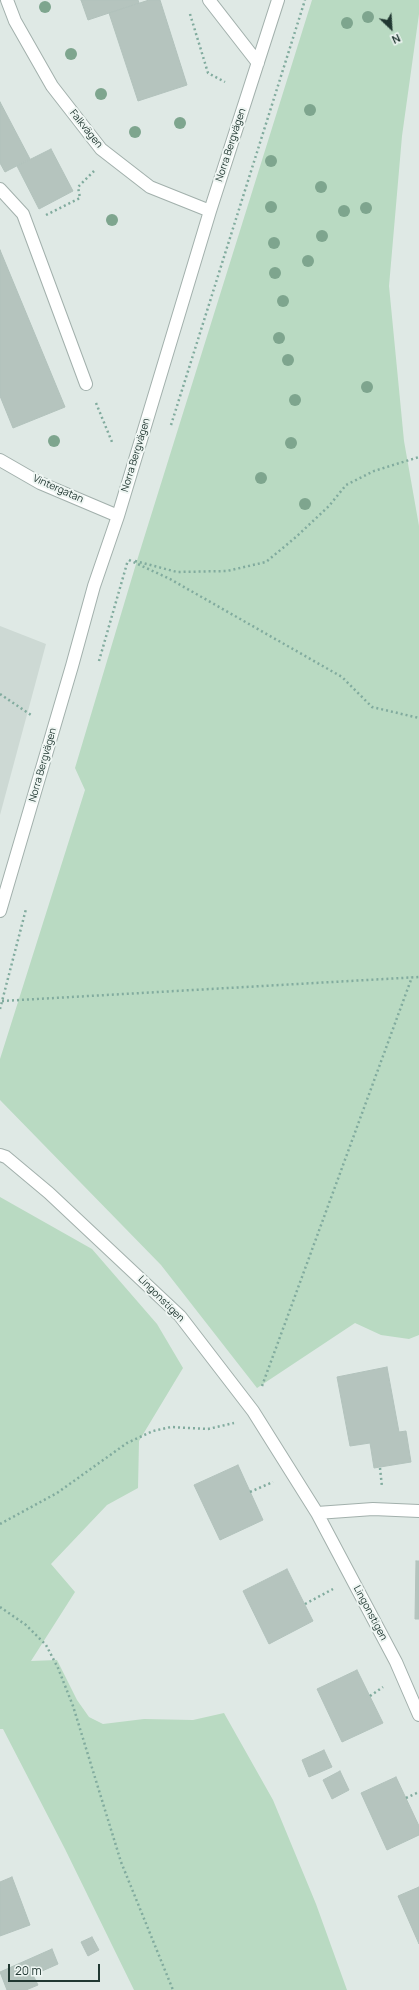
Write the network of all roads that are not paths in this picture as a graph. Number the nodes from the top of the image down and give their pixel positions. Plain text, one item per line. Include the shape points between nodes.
1 (7, 0) edge
2 (209, 0) edge
3 (278, 0) edge
4 (258, 63) junction
5 (0, 189) edge
6 (210, 211) junction
7 (86, 384) road end
8 (0, 460) edge
9 (118, 516) junction
10 (0, 911) edge
11 (0, 1155) edge
12 (419, 1511) edge
13 (317, 1513) junction
14 (419, 1715) edge

1 - 6 street, Falkvägen via 15,21 52,86 101,149 150,187
2 - 4 street
3 - 4 street, Norra Bergvägen
4 - 6 street, Norra Bergvägen
5 - 7 street via 23,214
6 - 9 street, Norra Bergvägen
8 - 9 street, Vintergatan via 40,483
9 - 10 street, Norra Bergvägen via 94,586
11 - 13 street, Lingonstigen via 6,1157 50,1193 180,1316 253,1411
12 - 13 street via 373,1509
13 - 14 street, Lingonstigen via 396,1662

